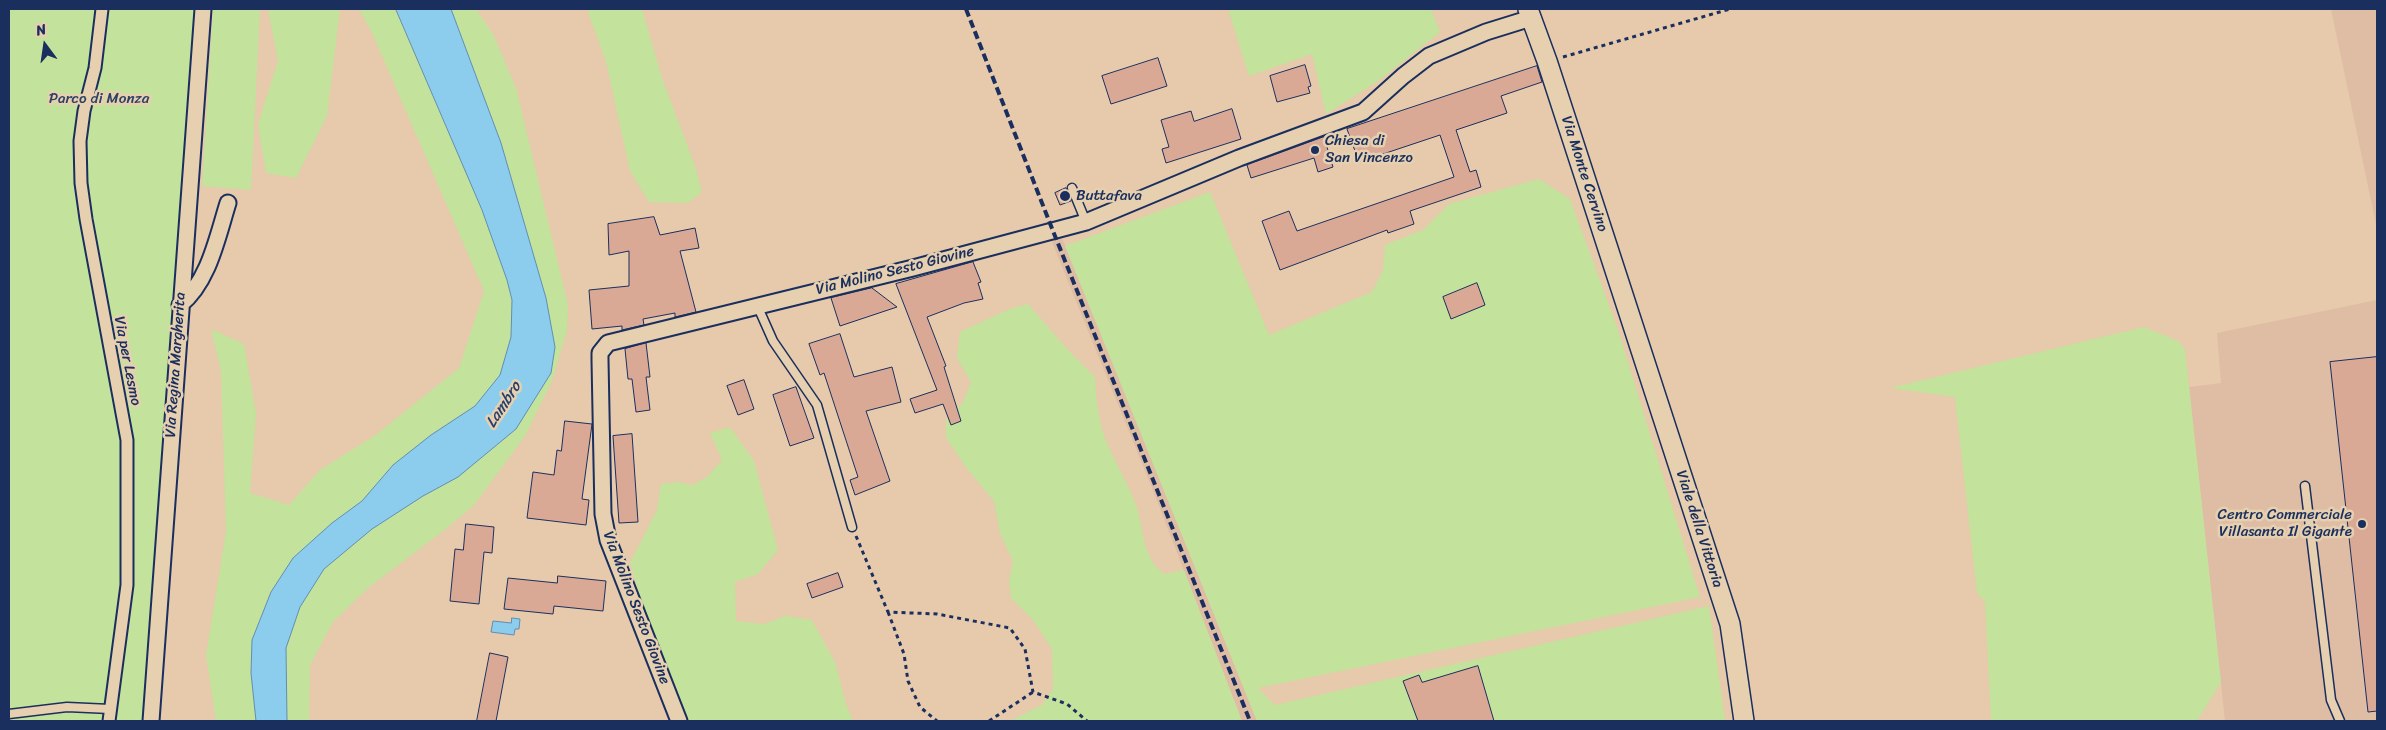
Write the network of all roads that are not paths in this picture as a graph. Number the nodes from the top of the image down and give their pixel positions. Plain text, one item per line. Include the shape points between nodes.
1 (102, 9) edge
2 (202, 9) edge
3 (1530, 13) edge
4 (1072, 188) dead end
5 (228, 203) dead end
6 (1086, 222) junction
7 (180, 305) junction
8 (758, 305) junction
9 (1637, 340) joint
10 (2306, 486) dead end
11 (852, 527) road end
12 (110, 709) junction
13 (9, 714) edge
14 (109, 721) edge
15 (151, 721) edge
16 (679, 721) edge
17 (1744, 721) edge
18 (2340, 721) edge

1 - 12 street, Via per Lesmo via 95,68 80,141 86,219 127,440 127,585
2 - 7 street, Via Regina Margherita
3 - 6 street, Via Molino Sesto Giovine via 1429,56 1363,112 1239,158
3 - 9 street, Via Monte Cervino
4 - 6 lane
5 - 7 street via 206,270 193,294
6 - 8 street, Via Molino Sesto Giovine
7 - 15 street, Via Regina Margherita
8 - 11 lane via 773,341 817,405
8 - 16 street, Via Molino Sesto Giovine via 617,339 608,342 600,353 603,514 608,540
9 - 17 street, Viale della Vittoria via 1730,624
10 - 18 lane via 2331,700
12 - 13 lane via 67,707
12 - 14 street, Via per Lesmo

